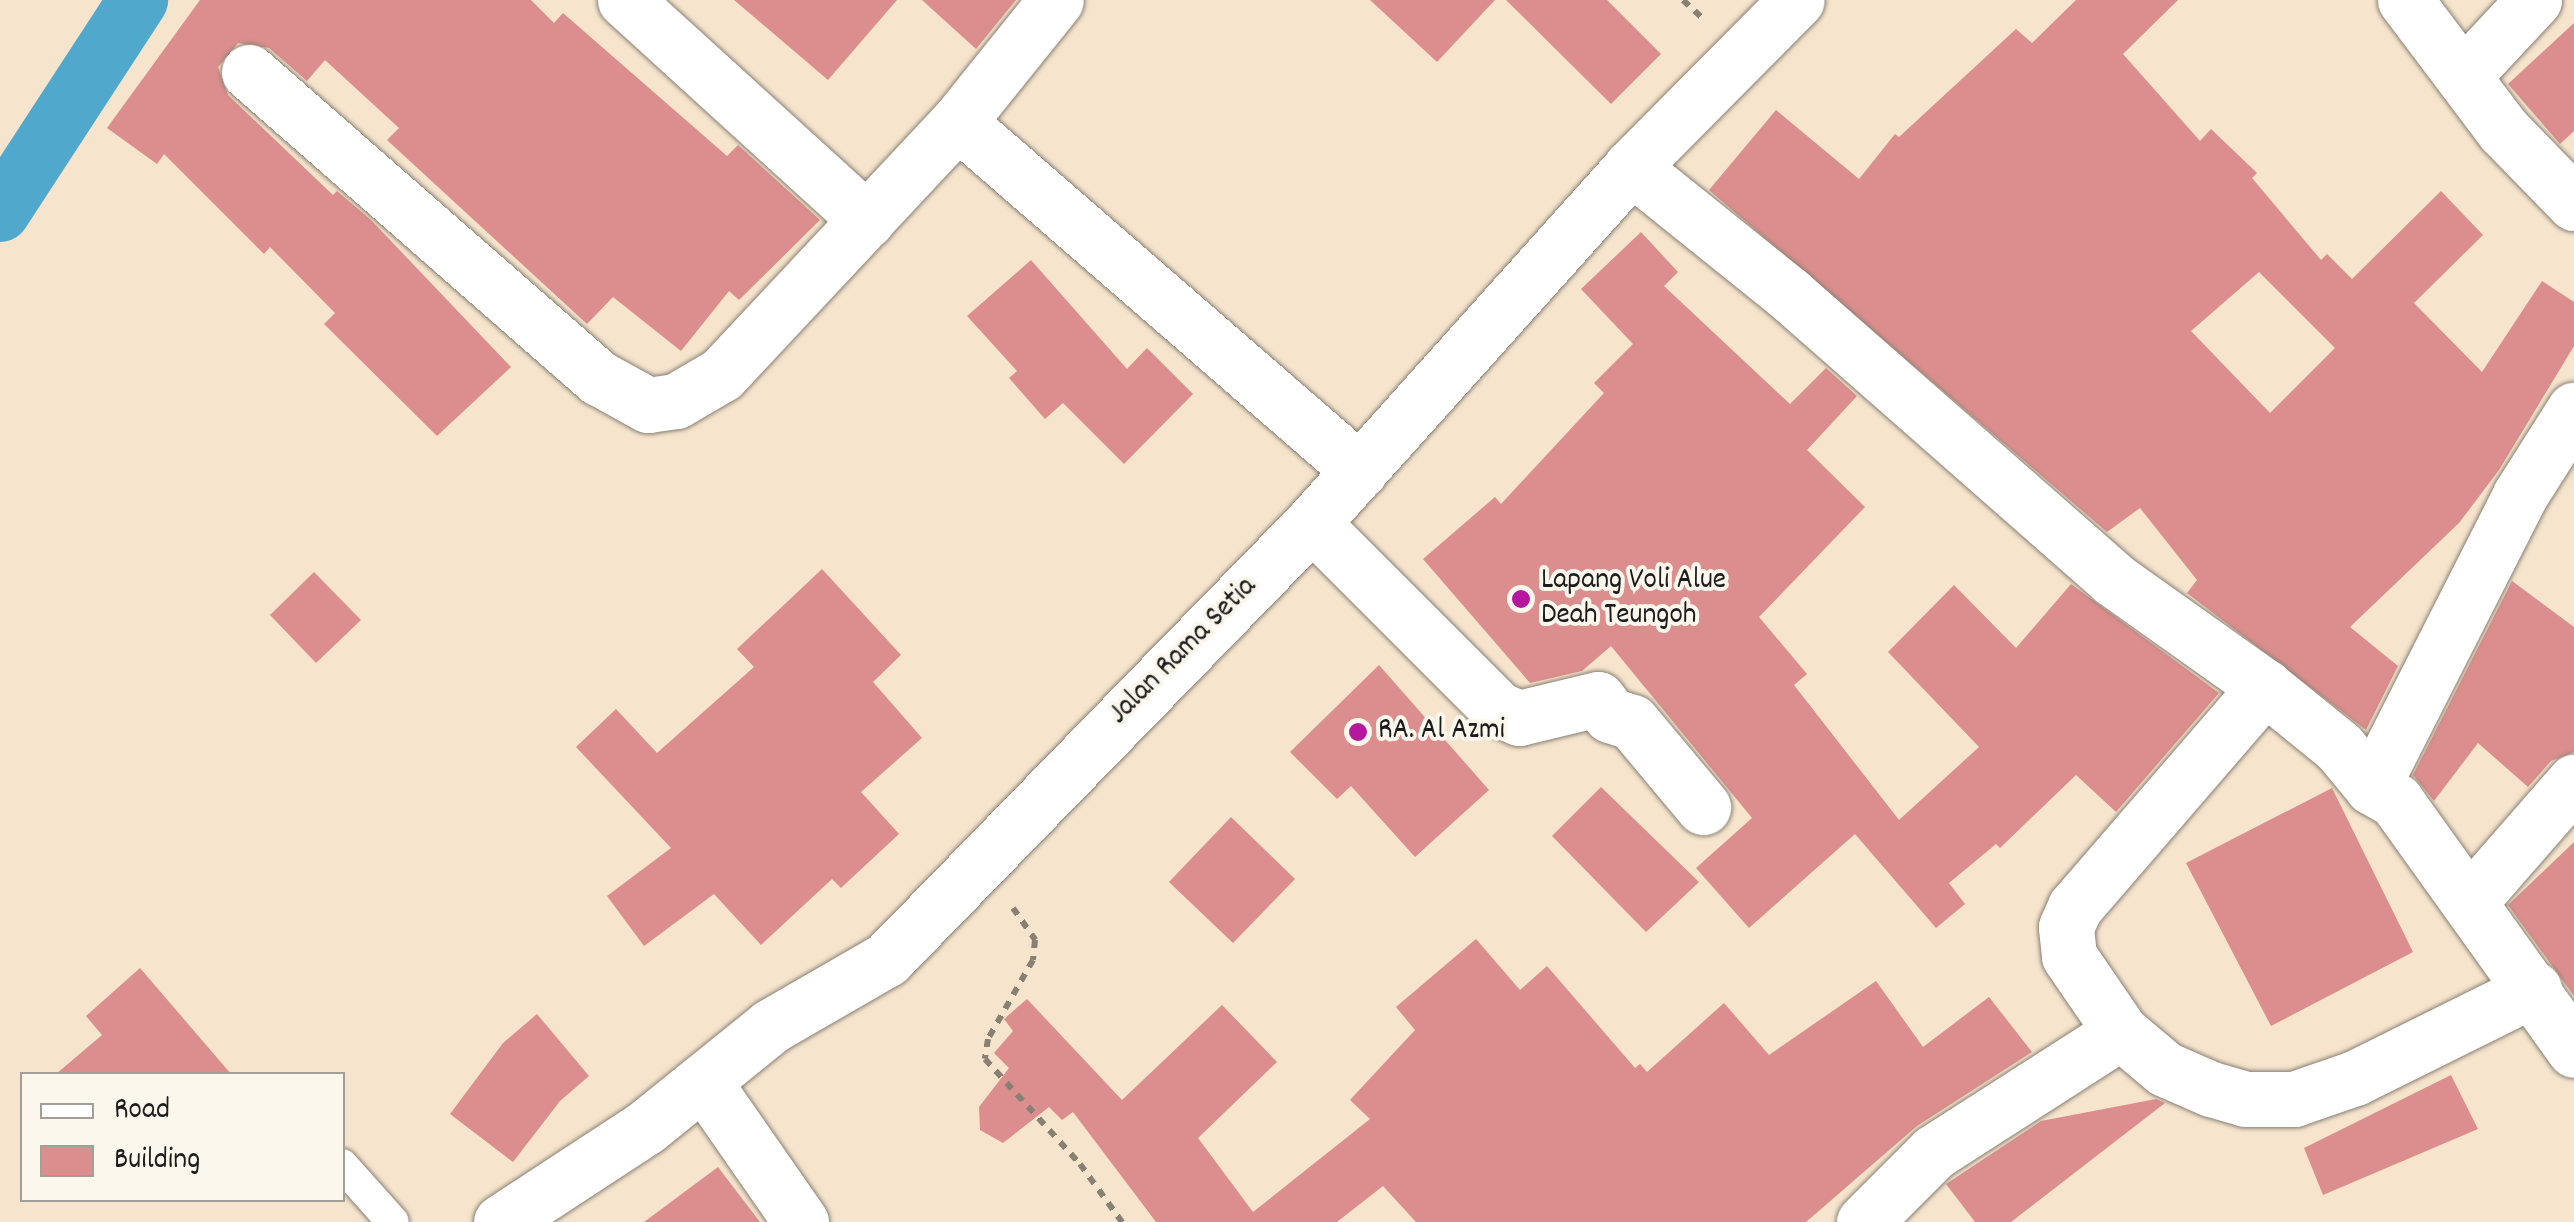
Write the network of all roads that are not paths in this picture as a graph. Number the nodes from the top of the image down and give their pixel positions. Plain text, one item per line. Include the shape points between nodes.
1 (625, 0) edge
2 (1056, 0) edge
3 (1798, 0) edge
4 (2405, 0) edge
5 (2534, 0) edge
6 (249, 72) dead end
7 (2464, 76) junction
8 (958, 122) junction
9 (1632, 167) junction
10 (2574, 203) edge
11 (867, 220) junction
12 (2574, 410) edge
13 (1360, 471) junction
14 (1312, 523) junction
15 (2265, 687) junction
16 (2574, 782) edge
17 (2372, 787) junction
18 (1702, 808) dead end
19 (2471, 900) junction
20 (2534, 989) junction
21 (2121, 1032) junction
22 (2574, 1050) edge
23 (702, 1081) junction
24 (345, 1168) edge
25 (393, 1222) edge
26 (500, 1222) edge
27 (801, 1222) edge
28 (1864, 1222) edge

1 - 11 street
2 - 8 street
3 - 9 street, Jalan Rama Setia
4 - 7 street
5 - 7 street
6 - 11 street via 599,378 648,404 676,401 722,374
7 - 10 street via 2503,130
8 - 11 street
8 - 13 street
9 - 13 street, Jalan Rama Setia
9 - 15 street via 1789,294 2113,579
12 - 17 street via 2520,495
13 - 14 street, Jalan Rama Setia
14 - 18 street via 1498,709 1519,718 1598,699 1610,715 1632,722
14 - 23 street, Jalan Rama Setia via 886,959 771,1026
15 - 17 street via 2339,748
15 - 21 street via 2075,906 2066,927 2069,956
16 - 19 street
17 - 19 street via 2396,800
19 - 20 street
20 - 21 street via 2356,1078 2294,1099 2245,1099 2211,1089 2165,1070
20 - 22 street
21 - 28 street via 1934,1152
23 - 26 street, Jalan Rama Setia via 646,1127
23 - 27 street
24 - 25 lane

